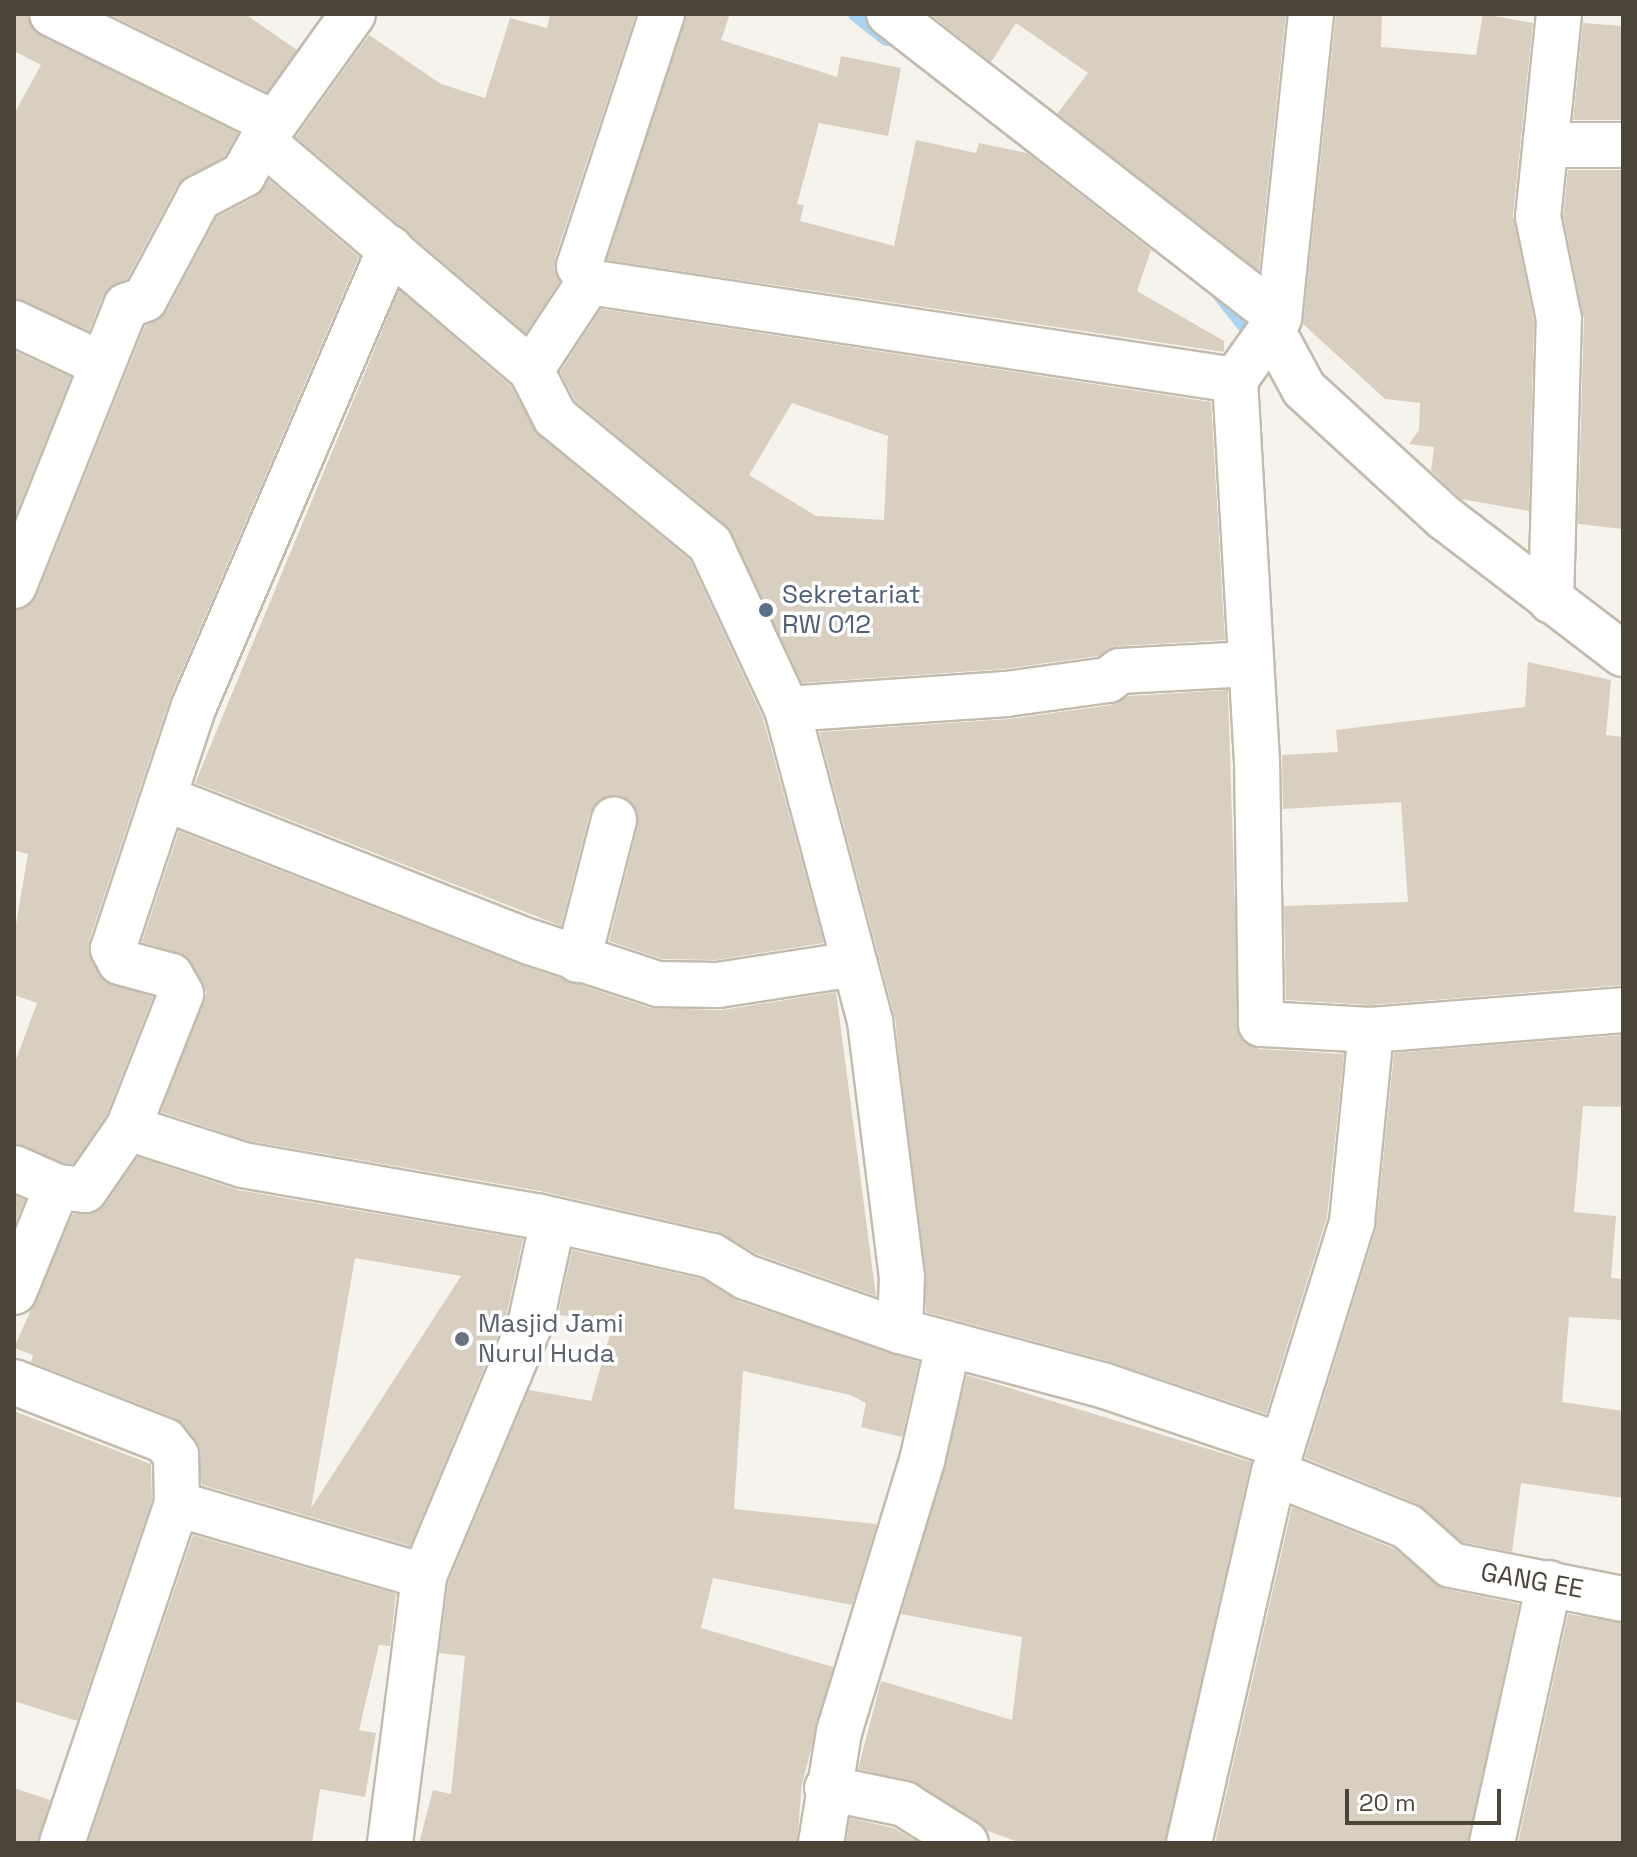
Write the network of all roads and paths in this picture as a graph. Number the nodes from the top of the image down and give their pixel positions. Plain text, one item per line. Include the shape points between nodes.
1 (52, 14) edge
2 (353, 14) edge
3 (662, 14) edge
4 (889, 14) edge
5 (1311, 14) edge
6 (1559, 14) edge
7 (268, 132) junction
8 (1546, 145) junction
9 (1623, 145) edge
10 (390, 248) junction
11 (589, 282) junction
12 (14, 323) edge
13 (1259, 344) junction
14 (101, 364) junction
15 (531, 370) junction
16 (14, 586) edge
17 (1551, 601) junction
18 (1623, 654) edge
19 (1250, 664) junction
20 (787, 709) junction
21 (164, 798) junction
22 (614, 820) dead end
23 (578, 960) junction
24 (854, 964) junction
25 (1623, 1010) edge
26 (1371, 1030) junction
27 (128, 1128) junction
28 (14, 1168) edge
29 (57, 1187) junction
30 (553, 1220) junction
31 (14, 1292) edge
32 (900, 1331) junction
33 (948, 1346) junction
34 (14, 1382) edge
35 (1278, 1460) junction
36 (177, 1504) junction
37 (424, 1576) junction
38 (1549, 1583) junction
39 (1623, 1599) edge
40 (827, 1788) junction
41 (62, 1843) edge
42 (390, 1843) edge
43 (821, 1843) edge
44 (966, 1843) edge
45 (1189, 1843) edge
46 (1492, 1843) edge

1 - 7 street
2 - 7 street
3 - 11 street via 579,266
4 - 13 street
5 - 13 street
6 - 8 street
7 - 10 street
7 - 14 street via 243,175 199,198 145,299 126,306
8 - 9 street
8 - 17 street via 1538,217 1559,319
10 - 15 street
10 - 21 street via 224,632
11 - 13 street
11 - 15 street
12 - 14 street
13 - 17 street via 1445,518
13 - 19 street
14 - 16 street
15 - 20 street via 555,417 710,544
17 - 18 street
19 - 20 street via 1120,671 1108,680 1006,694
19 - 26 street via 1261,1024
20 - 24 street
21 - 23 street
21 - 27 street via 113,949 120,962 171,976 181,994
22 - 23 street
23 - 24 street via 688,985
24 - 32 street via 885,1139 902,1277
25 - 26 street
26 - 35 street via 1352,1222 1315,1359
27 - 29 street via 85,1190
27 - 30 street, GANG EE via 243,1165
28 - 29 street
29 - 31 street
30 - 32 street, GANG EE via 712,1256 746,1277
30 - 37 street via 531,1321
32 - 33 street, GANG EE
33 - 35 street, GANG EE via 1114,1388
33 - 40 street via 922,1461
34 - 36 street via 165,1441 176,1455
35 - 38 street, GANG EE via 1408,1527 1451,1565
35 - 45 street
36 - 37 street
36 - 41 street
37 - 42 street
38 - 39 street, GANG EE
38 - 46 street
40 - 43 street
40 - 44 street via 904,1804

